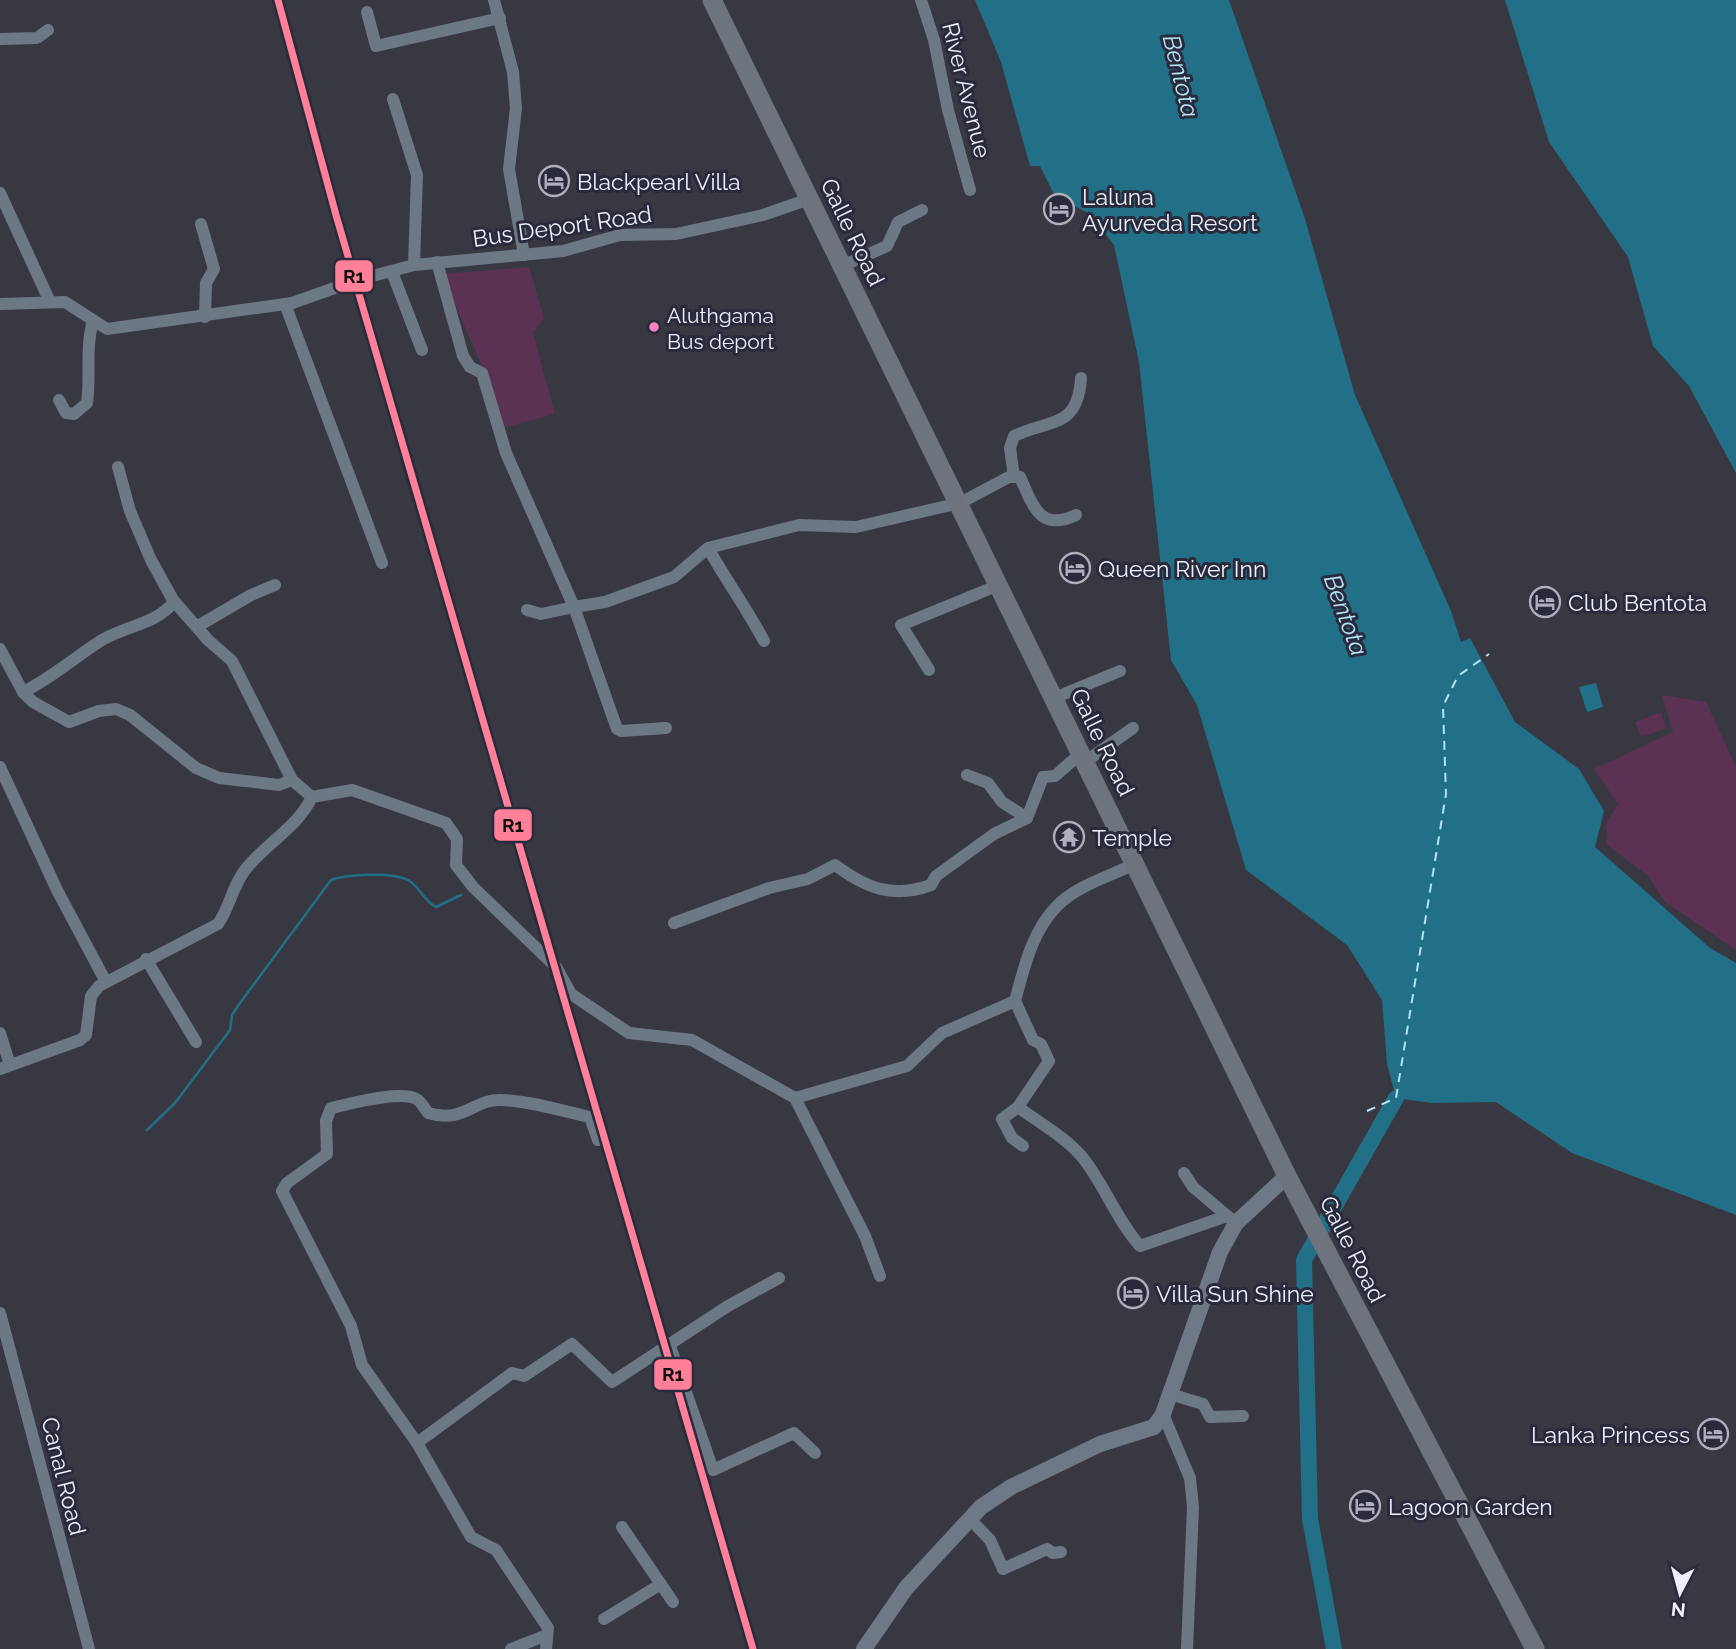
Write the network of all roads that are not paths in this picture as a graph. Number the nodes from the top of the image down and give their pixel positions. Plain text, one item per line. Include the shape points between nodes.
1 (494, 0) edge
2 (712, 0) edge
3 (921, 0) edge
4 (368, 12) dead end
5 (499, 18) junction
6 (48, 30) dead end
7 (0, 39) edge
8 (394, 99) dead end
9 (970, 190) dead end
10 (0, 193) edge
11 (809, 199) junction
12 (922, 210) dead end
13 (201, 224) dead end
14 (524, 255) junction
15 (437, 262) junction
16 (414, 265) junction
17 (842, 266) junction
18 (393, 272) junction
19 (50, 302) junction
20 (0, 304) edge
21 (285, 304) junction
22 (205, 317) junction
23 (93, 321) junction
24 (422, 350) dead end
25 (1081, 378) dead end
26 (59, 400) dead end
27 (118, 467) dead end
28 (1014, 477) junction
29 (960, 503) junction
30 (1076, 515) dead end
31 (708, 548) junction
32 (382, 563) dead end
33 (999, 584) junction
34 (275, 585) dead end
35 (174, 602) junction
36 (574, 607) junction
37 (527, 610) dead end
38 (198, 626) junction
39 (764, 641) dead end
40 (0, 649) edge
41 (929, 670) dead end
42 (1120, 671) dead end
43 (23, 692) junction
44 (1054, 698) junction
45 (666, 727) dead end
46 (1133, 727) dead end
47 (1083, 757) junction
48 (0, 767) edge
49 (967, 775) dead end
50 (292, 780) junction
51 (312, 797) junction
52 (1027, 818) junction
53 (1135, 864) junction
54 (674, 923) dead end
55 (146, 959) junction
56 (106, 982) junction
57 (1015, 1001) junction
58 (0, 1033) edge
59 (196, 1042) dead end
60 (5, 1067) edge
61 (795, 1098) junction
62 (1018, 1107) junction
63 (598, 1140) dead end
64 (1024, 1146) dead end
65 (1184, 1173) dead end
66 (1291, 1182) junction
67 (1232, 1220) junction
68 (880, 1276) dead end
69 (779, 1278) dead end
70 (0, 1313) edge
71 (669, 1343) junction
72 (1170, 1394) junction
73 (1163, 1414) junction
74 (1243, 1416) dead end
75 (417, 1443) junction
76 (815, 1453) dead end
77 (970, 1519) junction
78 (622, 1527) dead end
79 (1061, 1552) dead end
80 (661, 1584) junction
81 (673, 1602) dead end
82 (604, 1619) dead end
83 (547, 1635) junction
84 (89, 1649) edge
85 (512, 1649) edge
86 (546, 1649) edge
87 (864, 1649) edge
88 (1187, 1649) edge
89 (1535, 1649) edge

1 - 5 street
2 - 11 highway, Galle Road
3 - 9 street, River Avenue
4 - 5 street via 376,46
5 - 14 street via 513,72 516,108 509,169
6 - 7 street via 37,38
8 - 16 street via 418,175
10 - 19 street
11 - 14 street, Bus Deport Road via 763,215 677,234 620,235 564,251
11 - 17 highway, Galle Road
12 - 17 street via 898,222 887,246
13 - 22 street via 214,269 206,283
14 - 15 street, Bus Deport Road
15 - 16 street, Bus Deport Road
15 - 36 street via 463,356 470,367 482,373 506,453
16 - 18 street, Bus Deport Road
17 - 29 highway, Galle Road
18 - 21 street, Bus Deport Road
18 - 24 street
19 - 20 street, Bus Deport Road
19 - 23 street, Bus Deport Road via 65,302
21 - 22 street, Bus Deport Road
21 - 32 street
22 - 23 street, Bus Deport Road via 107,329
23 - 26 street via 87,342 91,375 87,403 74,414 66,413
25 - 28 street via 1080,395 1065,418 1014,436 1010,448
27 - 35 street via 130,512
28 - 29 street
28 - 30 street via 1020,477 1036,510 1047,520 1056,522
29 - 31 street via 856,527 799,525
29 - 33 highway, Galle Road
31 - 36 street via 674,577 605,602
31 - 39 street
33 - 41 street via 901,625
33 - 44 highway, Galle Road
34 - 38 street
35 - 38 street
35 - 43 street via 151,622 104,639
36 - 37 street via 552,613
36 - 45 street via 617,729
38 - 50 street via 232,661
40 - 43 street
42 - 44 street
43 - 50 street via 69,722 99,710 116,709 130,715 196,768 219,778 279,785
44 - 47 highway, Galle Road
46 - 47 street
47 - 52 street via 1055,776 1043,777
47 - 53 highway, Galle Road
48 - 56 street
49 - 52 street via 988,783 1002,802
50 - 51 street
51 - 55 street via 245,869 218,924
51 - 61 street via 352,790 446,823 457,839 456,865 556,967 571,995 629,1033 692,1040
52 - 54 street via 994,834 936,876 931,885 910,893 870,886 835,865 808,879 725,902
53 - 57 street via 1057,906 1026,956
53 - 66 highway, Galle Road
55 - 56 street
55 - 59 street
56 - 60 street via 91,996 86,1035
57 - 61 street via 942,1033 907,1066
57 - 62 street via 1033,1040 1041,1044 1049,1061
58 - 60 street
61 - 68 street via 865,1236
62 - 64 street via 1002,1119 1012,1138
62 - 67 street via 1081,1155 1122,1225 1140,1246
63 - 75 street via 590,1117 500,1099 459,1116 441,1117 428,1113 409,1096 331,1108 326,1121 327,1154 287,1182 282,1191 351,1326 362,1365
65 - 67 street via 1193,1187
66 - 67 main road
66 - 89 highway, Galle Road
67 - 72 main road
69 - 71 street
70 - 84 street, Canal Road
71 - 75 street via 612,1382 572,1344 524,1376 512,1373
71 - 76 street via 713,1470 794,1433
72 - 73 main road
72 - 74 street via 1203,1404 1210,1417
73 - 77 main road via 1154,1427 1100,1444 1011,1487
73 - 88 street via 1190,1478 1193,1507
75 - 83 street via 471,1537 496,1550 548,1628
77 - 79 street via 990,1540 1003,1569 1047,1549
77 - 87 main road via 906,1588
78 - 80 street
80 - 81 street
80 - 82 street
83 - 85 street
83 - 86 street

